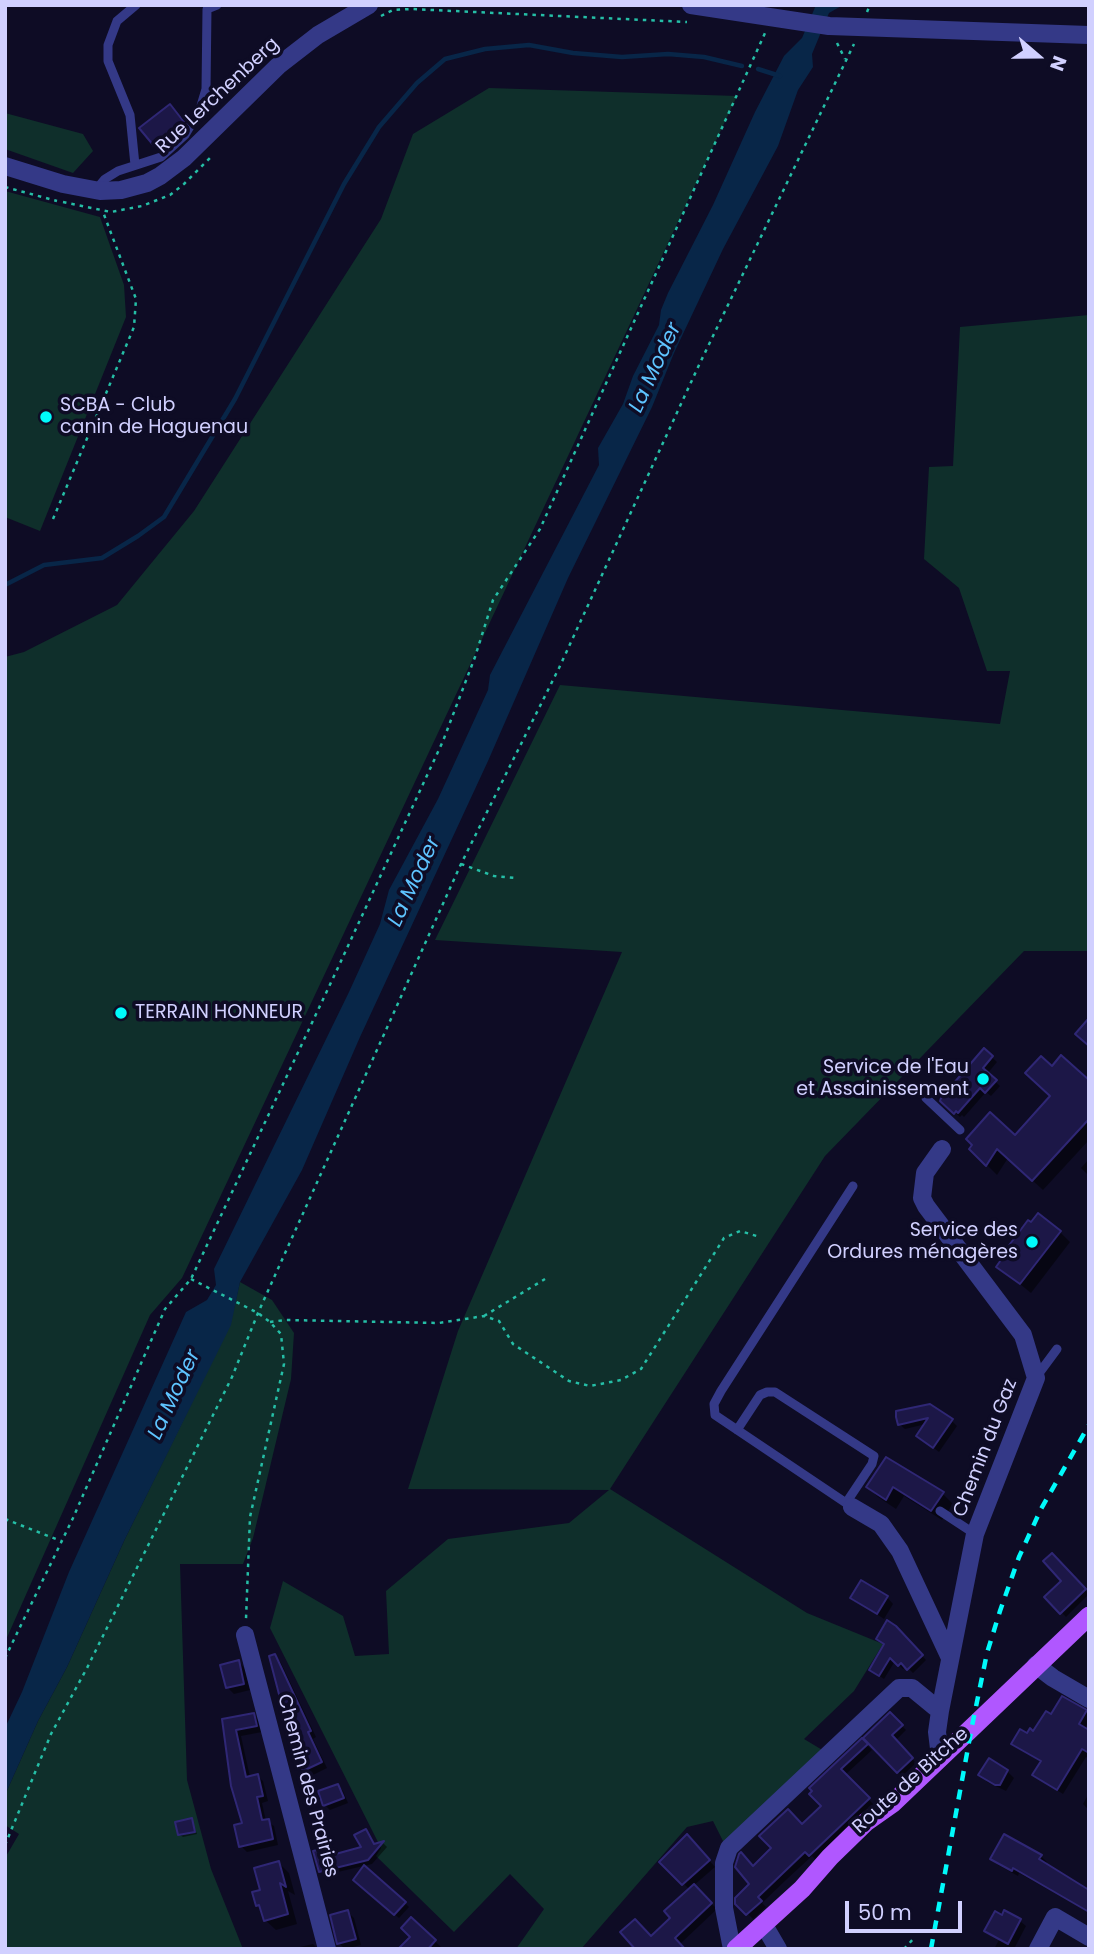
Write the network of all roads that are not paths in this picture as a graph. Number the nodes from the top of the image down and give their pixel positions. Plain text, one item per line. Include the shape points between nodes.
1 (136, 5) edge
2 (217, 5) edge
3 (203, 7) edge
4 (375, 11) edge
5 (694, 14) edge
6 (1089, 35) edge
7 (135, 165) junction
8 (5, 166) edge
9 (100, 191) junction
10 (926, 1098) dead end
11 (960, 1130) dead end
12 (942, 1149) dead end
13 (853, 1186) dead end
14 (1057, 1349) dead end
15 (1036, 1378) junction
16 (737, 1430) junction
17 (849, 1505) junction
18 (940, 1511) dead end
19 (975, 1534) junction
20 (1089, 1616) edge
21 (245, 1635) road end
22 (950, 1658) junction
23 (1036, 1665) junction
24 (1089, 1699) edge
25 (940, 1711) junction
26 (940, 1757) junction
27 (764, 1925) junction
28 (1089, 1937) edge
29 (327, 1949) edge
30 (734, 1949) edge
31 (778, 1949) edge
32 (1038, 1949) edge

1 - 7 lane via 117,21 108,45 108,61 130,115
2 - 3 lane
3 - 7 lane via 206,89 200,109 185,135 160,157
4 - 9 street, Rue Lerchenberg via 318,36 278,65 173,168 134,187
5 - 6 street via 862,28
7 - 9 lane via 105,179
8 - 9 street, Rue Lerchenberg
10 - 11 lane
12 - 15 street, Chemin du Gaz via 925,1173 922,1198 1024,1335
13 - 16 lane via 714,1404 715,1415
14 - 15 lane
15 - 19 street, Chemin du Gaz
16 - 17 lane
16 - 17 lane via 760,1395 775,1392 863,1448 874,1456
17 - 22 street via 881,1524 900,1552
18 - 19 lane
19 - 22 street, Chemin du Gaz
20 - 23 main road, Route de Bitche
21 - 29 street, Chemin des Prairies
22 - 25 street, Chemin du Gaz
23 - 24 street
23 - 26 main road, Route de Bitche
25 - 26 street, Chemin du Gaz
25 - 30 street, Route de Bitche via 912,1688 899,1688 729,1848 724,1864 724,1908
26 - 27 main road, Route de Bitche via 893,1803 866,1822
27 - 30 main road, Route de Bitche
27 - 31 street
28 - 32 street via 1055,1917

